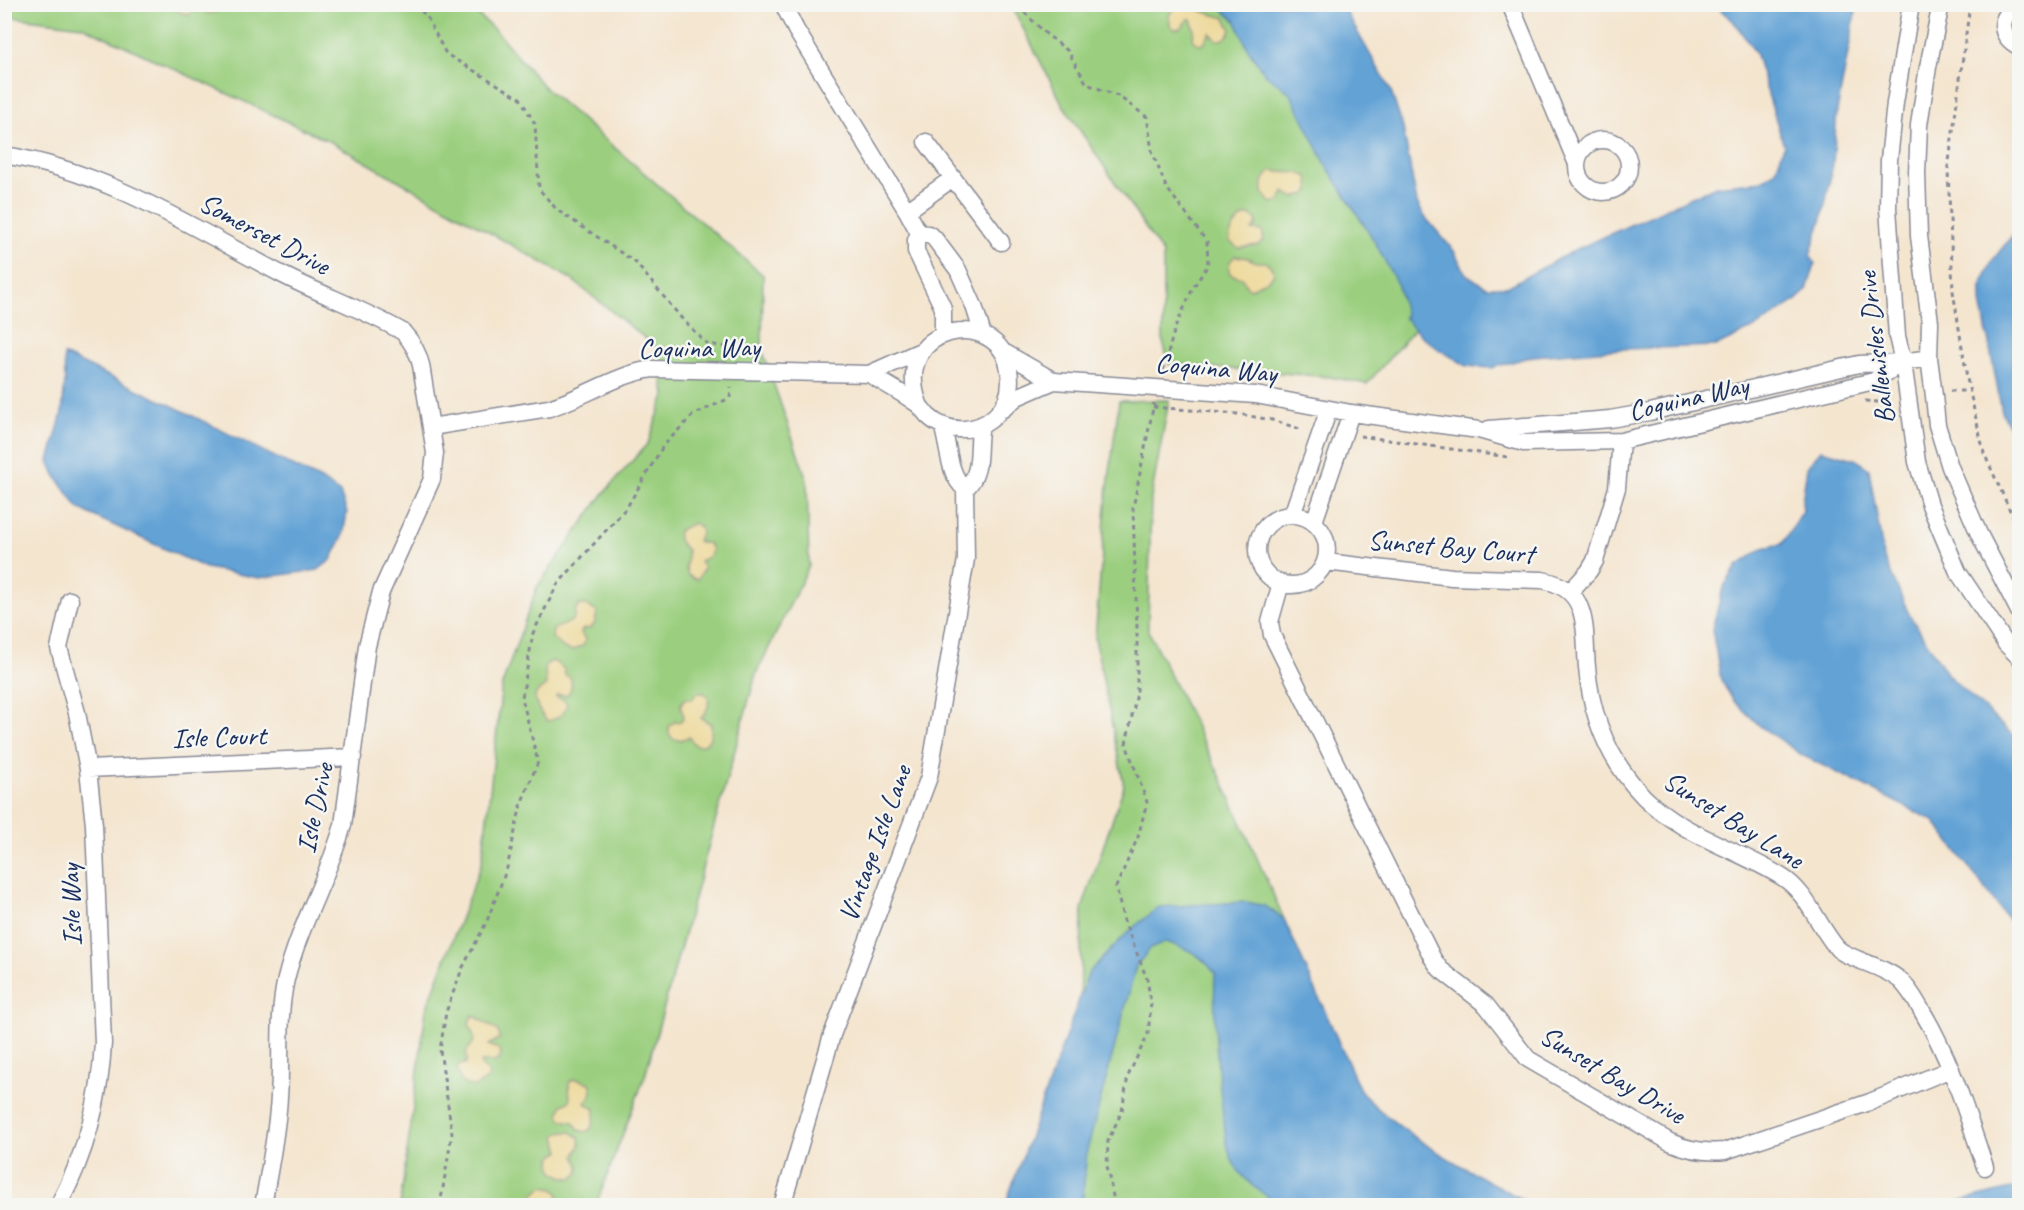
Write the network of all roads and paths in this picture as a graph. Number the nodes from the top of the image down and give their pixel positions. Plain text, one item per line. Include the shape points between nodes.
1 (414, 4) edge
2 (783, 4) edge
3 (1021, 4) edge
4 (1510, 4) edge
5 (1911, 4) edge
6 (1941, 4) edge
7 (1970, 4) edge
8 (2019, 4) edge
9 (2019, 47) edge
10 (927, 142) dead end
11 (4, 155) edge
12 (1577, 164) dead end
13 (952, 178) junction
14 (907, 211) junction
15 (919, 233) junction
16 (1001, 242) dead end
17 (945, 253) junction
18 (925, 267) junction
19 (943, 335) junction
20 (983, 335) junction
21 (923, 350) junction
22 (1002, 351) junction
23 (1929, 358) junction
24 (1904, 362) junction
25 (732, 371) junction
26 (869, 374) junction
27 (1054, 381) junction
28 (1158, 388) junction
29 (1949, 391) dead end
30 (1969, 391) junction
31 (919, 404) junction
32 (1153, 407) junction
33 (1329, 409) junction
34 (1000, 411) junction
35 (1351, 413) junction
36 (942, 425) junction
37 (981, 425) junction
38 (431, 427) junction
39 (1311, 430) dead end
40 (1479, 430) junction
41 (1355, 435) dead end
42 (1622, 441) junction
43 (1510, 458) dead end
44 (965, 489) junction
45 (1292, 515) junction
46 (1314, 522) junction
47 (2019, 526) edge
48 (1326, 562) junction
49 (1281, 583) junction
50 (1570, 591) junction
51 (70, 600) dead end
52 (2019, 613) edge
53 (2019, 658) edge
54 (353, 757) junction
55 (88, 769) junction
56 (1951, 1069) junction
57 (1985, 1167) dead end
58 (58, 1206) edge
59 (263, 1206) edge
60 (440, 1206) edge
61 (782, 1206) edge
62 (1114, 1206) edge

1 - 25 path via 427,17 446,54 520,98 535,123 539,189 557,210 635,262 707,344 734,348
2 - 14 street
3 - 28 path via 1046,34 1068,51 1087,84 1118,96 1147,117 1152,151 1166,187 1207,242 1208,265 1175,328
4 - 12 street
5 - 24 street, Ballenisles Drive via 1895,103 1888,208 1897,336
6 - 23 street, Ballenisles Drive via 1919,125 1917,173 1919,236 1930,322
7 - 30 path via 1948,169 1953,291
8 - 9 street via 2008,13 2002,26 2005,37
10 - 13 street
11 - 38 street, Somerset Drive via 82,174 148,201 286,277 403,332 418,353
13 - 14 street
13 - 16 street
14 - 15 street
15 - 17 street via 934,238
15 - 18 street via 916,251
17 - 18 street
17 - 20 street via 958,270
18 - 19 street via 943,308
19 - 20 street via 956,331
19 - 21 street
20 - 22 street
21 - 26 street, Coquina Way
21 - 31 street via 913,376
22 - 27 street, Coquina Way
22 - 34 street via 1011,381
23 - 24 street, Coquina Way
23 - 52 street, Ballenisles Drive via 1937,425 1950,467
24 - 40 street, Coquina Way via 1859,364 1610,419
24 - 42 street, Coquina Way via 1874,381
24 - 53 street, Ballenisles Drive via 1917,462 1930,505 1958,572
25 - 26 street, Coquina Way
25 - 38 street, Coquina Way via 638,371 564,404
25 - 60 path via 730,398 693,415 663,446 627,507 557,585 533,633 522,698 538,762 521,804 507,868 446,1012 440,1050 452,1133
26 - 31 street, Coquina Way
27 - 28 street, Coquina Way
27 - 34 street, Coquina Way via 1017,397
28 - 32 path
28 - 33 street, Coquina Way via 1256,395
29 - 30 path
30 - 47 path via 1984,453
31 - 36 street
32 - 39 path via 1238,414
32 - 62 path via 1133,508 1137,693 1126,744 1147,802 1138,837 1116,887 1123,918 1147,979 1151,1003 1148,1034 1128,1076 1122,1111 1108,1141 1107,1167
33 - 35 street, Coquina Way
33 - 45 street
34 - 37 street
35 - 40 street, Coquina Way
35 - 46 street
36 - 37 street via 955,429
36 - 44 street, Vintage Isle Lane via 951,470
37 - 44 street, Vintage Isle Lane via 979,463 974,481
38 - 54 street, Isle Drive via 435,453 432,479 373,618
40 - 42 street, Coquina Way via 1524,443
41 - 43 path
42 - 50 street via 1617,488 1595,561
44 - 61 street, Vintage Isle Lane via 966,559 929,777 832,1035
45 - 46 street
45 - 49 street via 1271,522 1258,541 1260,564 1266,574
46 - 48 street via 1326,540
48 - 49 street via 1310,581 1299,585
48 - 50 street, Sunset Bay Court via 1452,578 1542,580
49 - 56 street, Sunset Bay Drive via 1270,622 1272,635 1433,959 1486,1005 1528,1059 1670,1142 1711,1152 1725,1151 1870,1102
50 - 56 street, Sunset Bay Lane via 1583,619 1589,686 1599,727 1626,776 1660,811 1684,827 1783,877 1839,950 1881,968 1902,983 1934,1031
51 - 55 street, Isle Way via 59,648
54 - 55 street, Isle Court
54 - 59 street, Isle Drive via 335,853 286,980 277,1125
55 - 58 street, Isle Way via 103,1043 91,1126
56 - 57 street, Sunset Bay Lane

